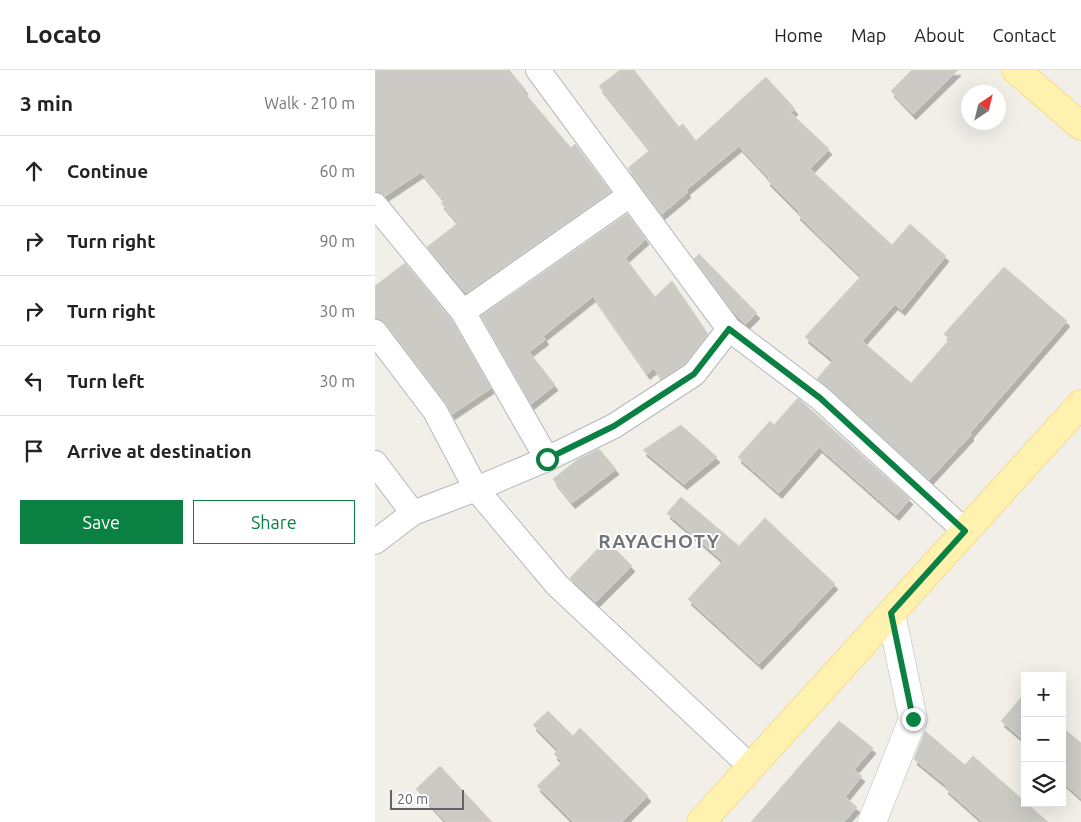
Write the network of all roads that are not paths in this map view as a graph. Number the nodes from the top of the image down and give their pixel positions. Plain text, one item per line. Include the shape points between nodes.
1 (538, 70) edge
2 (1016, 70) edge
3 (1081, 126) edge
4 (630, 196) junction
5 (375, 205) edge
6 (463, 312) junction
7 (729, 329) junction
8 (375, 332) edge
9 (1081, 404) edge
10 (547, 459) junction
11 (375, 463) edge
12 (476, 489) junction
13 (413, 512) junction
14 (965, 531) junction
15 (375, 542) edge
16 (891, 613) junction
17 (751, 767) junction
18 (701, 822) edge
19 (872, 822) edge

1 - 4 street
2 - 3 main road
4 - 6 street
4 - 7 street
5 - 6 street
6 - 10 street
7 - 10 street via 694,374 614,426
7 - 14 street via 820,398
8 - 12 street via 435,411
9 - 14 main road
10 - 12 street
11 - 13 street
12 - 13 street
12 - 17 street via 557,584
13 - 15 street
14 - 16 main road
16 - 17 main road
16 - 19 main road via 913,719
17 - 18 main road

